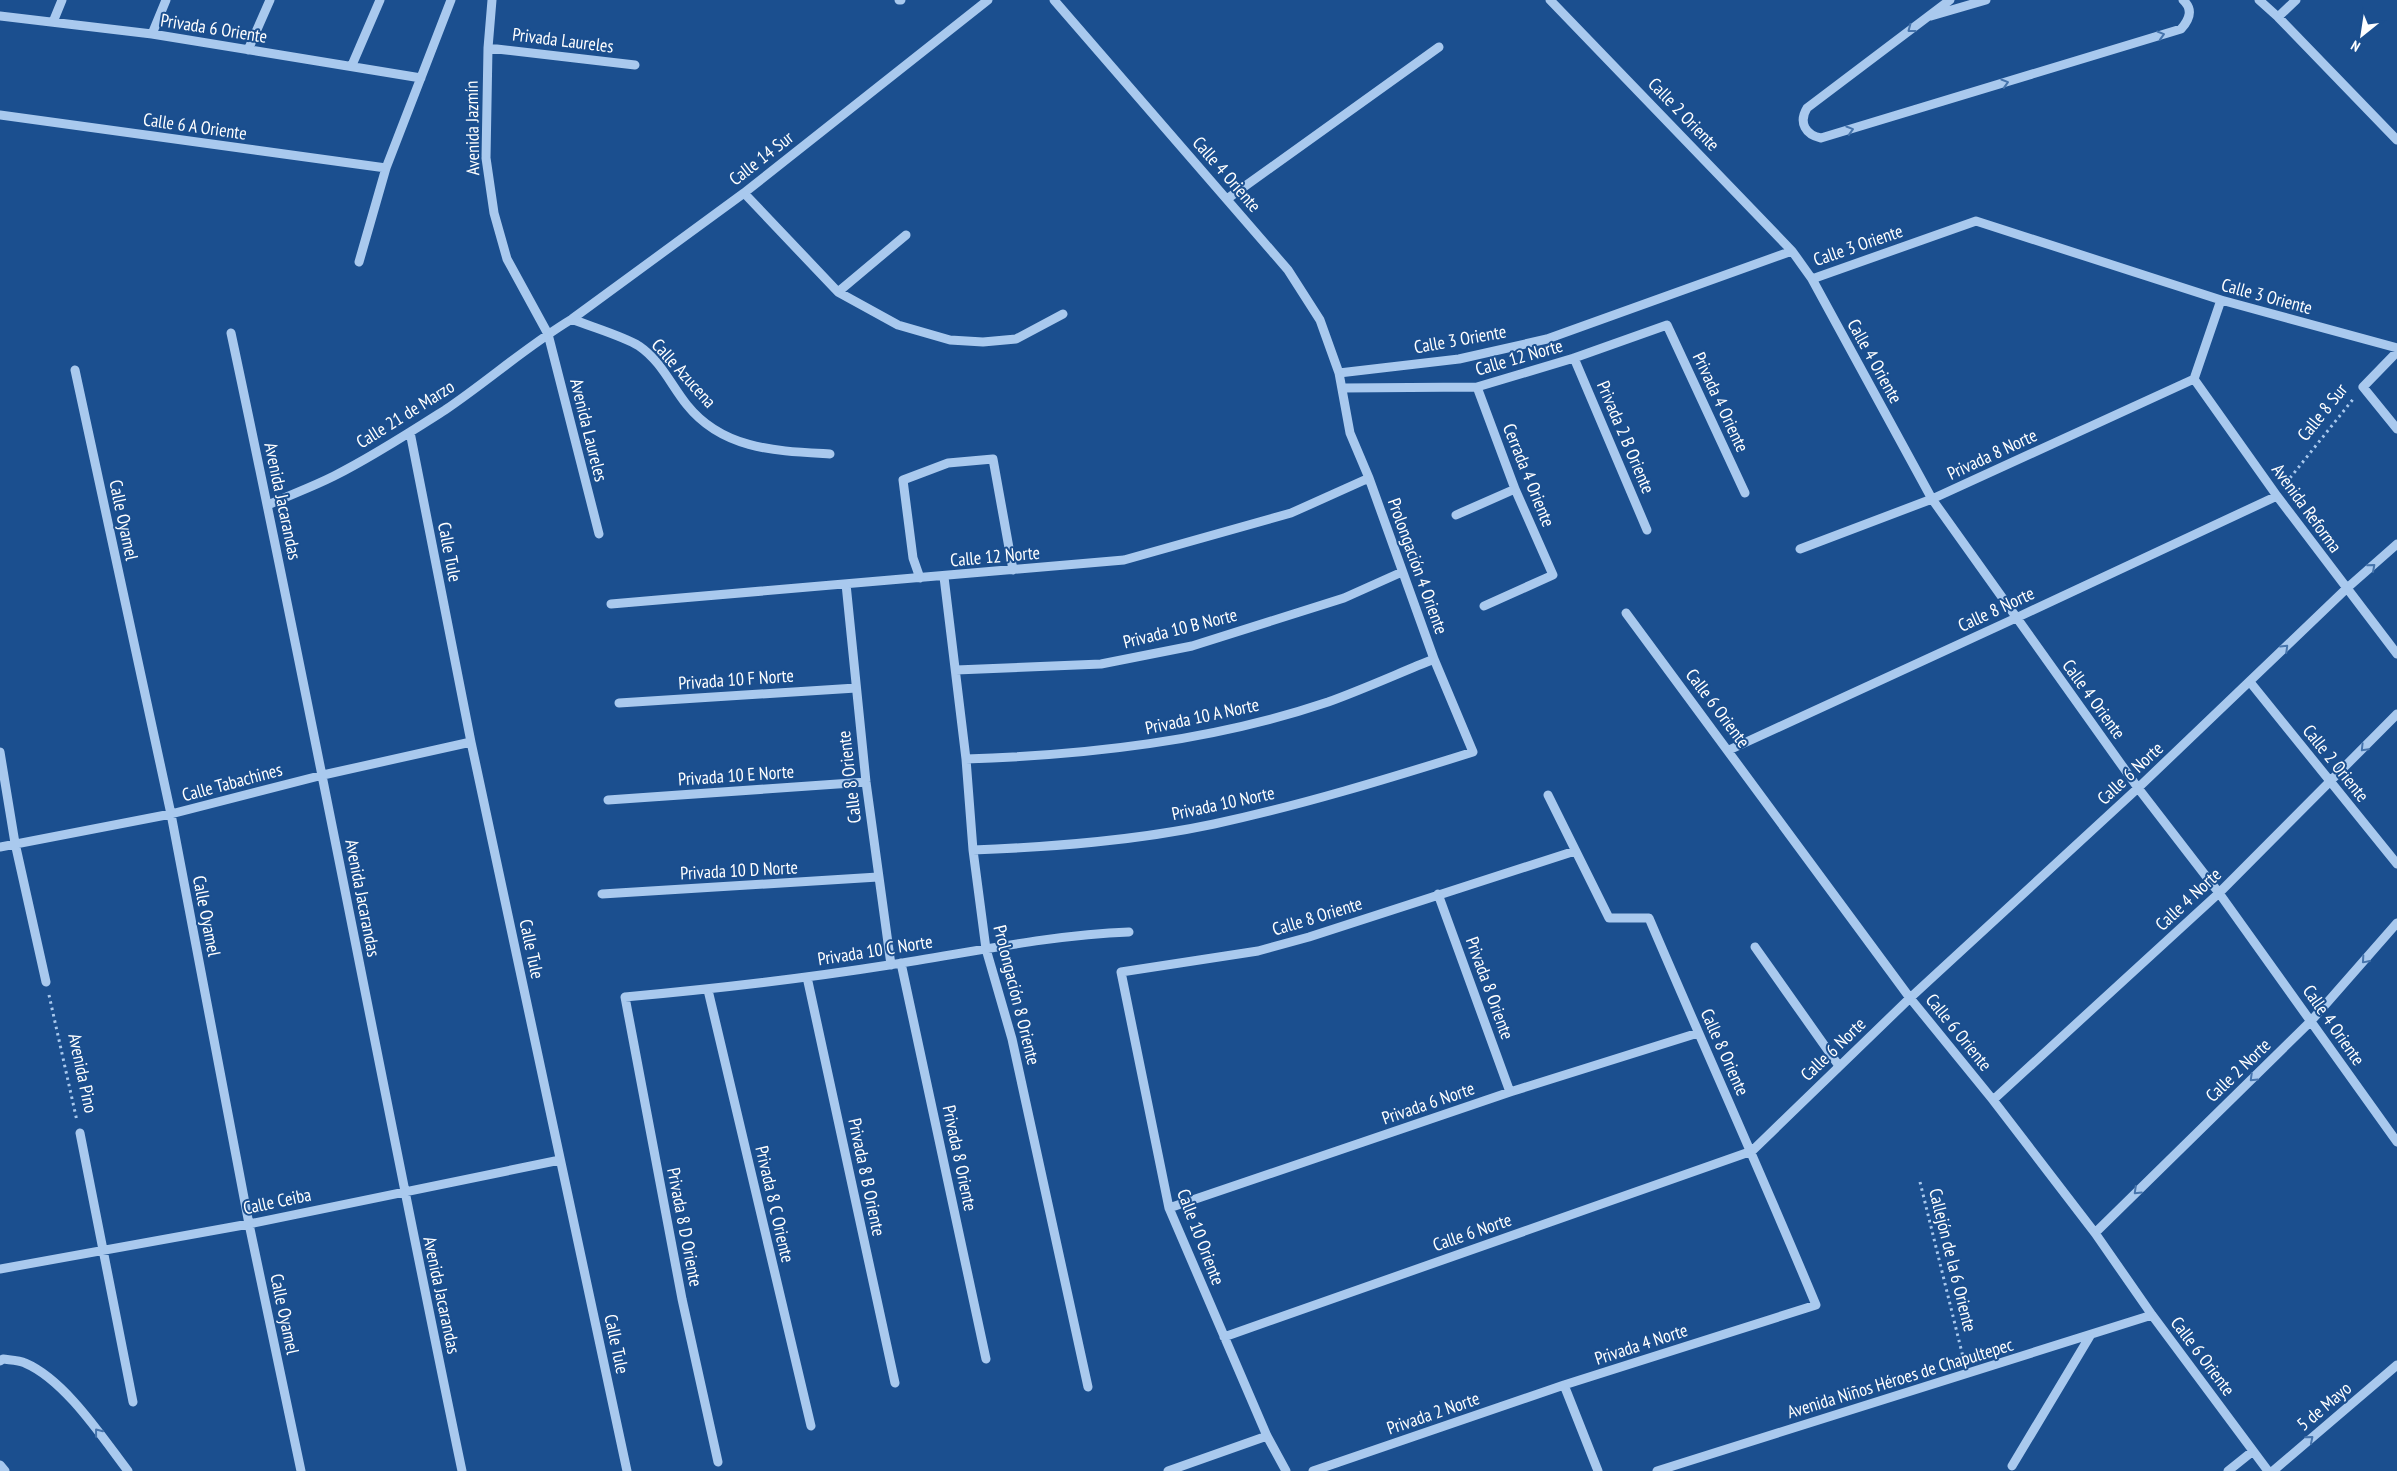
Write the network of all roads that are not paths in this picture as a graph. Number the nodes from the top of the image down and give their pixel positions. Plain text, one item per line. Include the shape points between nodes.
1 (62, 0) edge
2 (166, 0) edge
3 (270, 0) edge
4 (380, 0) edge
5 (451, 0) edge
6 (492, 0) edge
7 (988, 0) edge
8 (1054, 0) edge
9 (1550, 0) edge
10 (1950, 0) edge
11 (1986, 0) edge
12 (2259, 0) edge
13 (2296, 0) edge
14 (2188, 2) edge
15 (0, 16) edge
16 (2278, 17) junction
17 (1924, 18) junction
18 (53, 22) junction
19 (152, 34) junction
20 (1439, 47) dead end
21 (488, 48) junction
22 (248, 50) junction
23 (352, 65) junction
24 (635, 65) dead end
25 (421, 78) junction
26 (0, 115) edge
27 (2393, 129) edge
28 (2397, 140) edge
29 (386, 168) junction
30 (744, 193) junction
31 (1227, 199) junction
32 (906, 235) dead end
33 (1792, 251) junction
34 (359, 262) dead end
35 (1812, 279) junction
36 (838, 292) junction
37 (2221, 300) junction
38 (1062, 314) dead end
39 (572, 319) junction
40 (1668, 325) joint
41 (230, 332) dead end
42 (548, 334) junction
43 (2397, 350) edge
44 (1574, 358) junction
45 (75, 370) dead end
46 (1339, 372) junction
47 (2194, 379) junction
48 (1477, 387) junction
49 (1343, 388) junction
50 (2397, 429) edge
51 (410, 432) junction
52 (830, 454) dead end
53 (1369, 478) junction
54 (1515, 489) junction
55 (1745, 493) dead end
56 (2277, 496) junction
57 (1932, 499) junction
58 (268, 505) junction
59 (1456, 515) dead end
60 (1647, 530) dead end
61 (599, 534) dead end
62 (2397, 544) edge
63 (1800, 550) dead end
64 (1013, 570) junction
65 (1402, 572) junction
66 (944, 576) junction
67 (920, 578) junction
68 (846, 584) junction
69 (2346, 589) junction
70 (611, 604) dead end
71 (1484, 606) dead end
72 (1626, 613) dead end
73 (2016, 618) junction
74 (2397, 654) edge
75 (1434, 660) junction
76 (956, 670) junction
77 (2250, 682) junction
78 (856, 688) junction
79 (619, 704) dead end
80 (2397, 714) edge
81 (471, 742) junction
82 (1728, 750) junction
83 (0, 752) edge
84 (1473, 752) joint
85 (966, 759) junction
86 (323, 775) junction
87 (866, 782) junction
88 (2331, 782) junction
89 (2138, 788) junction
90 (1548, 795) dead end
91 (608, 800) dead end
92 (172, 814) junction
93 (16, 844) junction
94 (0, 847) edge
95 (973, 850) junction
96 (1575, 851) junction
97 (2397, 864) edge
98 (878, 878) junction
99 (2219, 893) junction
100 (602, 894) dead end
101 (1438, 894) junction
102 (2397, 923) edge
103 (1129, 932) dead end
104 (1755, 947) dead end
105 (986, 949) junction
106 (901, 963) junction
107 (891, 965) junction
108 (1121, 972) joint
109 (807, 978) junction
110 (46, 982) road end
111 (708, 990) junction
112 (625, 997) joint
113 (1910, 998) junction
114 (2311, 1021) junction
115 (1698, 1033) junction
116 (1839, 1066) junction
117 (1510, 1092) junction
118 (1993, 1100) junction
119 (80, 1134) road end
120 (2397, 1142) edge
121 (1752, 1151) junction
122 (560, 1160) junction
123 (404, 1191) junction
124 (1169, 1208) junction
125 (250, 1224) junction
126 (2095, 1233) junction
127 (102, 1251) junction
128 (0, 1269) edge
129 (1816, 1305) joint
130 (2152, 1315) junction
131 (2090, 1336) junction
132 (1224, 1337) junction
133 (986, 1359) dead end
134 (0, 1361) edge
135 (2397, 1365) edge
136 (895, 1383) dead end
137 (1564, 1386) junction
138 (1088, 1387) dead end
139 (133, 1402) dead end
140 (811, 1426) dead end
141 (1267, 1436) junction
142 (2253, 1451) junction
143 (718, 1462) dead end
144 (0, 1465) edge
145 (2012, 1466) dead end
146 (5, 1471) edge
147 (128, 1471) edge
148 (301, 1471) edge
149 (462, 1471) edge
150 (627, 1471) edge
151 (1168, 1471) edge
152 (1286, 1471) edge
153 (1313, 1471) edge
154 (1598, 1471) edge
155 (1657, 1471) edge
156 (2228, 1471) edge
157 (2268, 1471) edge
158 (2273, 1471) edge

1 - 18 street
2 - 19 street
3 - 22 street
4 - 23 street
5 - 25 street
6 - 21 street, Avenida Jazmín
7 - 30 street, Calle 14 Sur
8 - 31 street, Calle 4 Oriente
9 - 33 street, Calle 2 Oriente
10 - 17 street
11 - 17 street
12 - 16 street
13 - 16 street
17 -> 14 street via 1807,108 1802,119 1805,129 1821,138 2181,29 2189,18
15 - 18 street, Privada 6 Oriente
16 - 27 street
18 - 19 street, Privada 6 Oriente
19 - 22 street, Privada 6 Oriente
20 - 31 street
21 - 24 street, Privada Laureles
21 - 42 street, Avenida Jazmín via 486,158 494,214 507,259
22 - 23 street, Privada 6 Oriente
23 - 25 street, Privada 6 Oriente
25 - 29 street
26 - 29 street, Calle 6 A Oriente
27 - 28 street
29 - 34 street
30 - 36 street
30 - 39 street, Calle 14 Sur
31 - 46 street, Calle 4 Oriente via 1288,270 1320,320
32 - 36 street
33 - 35 street, Calle 3 Oriente
33 - 46 street, Calle 3 Oriente via 1546,339 1459,359
35 - 37 street, Calle 3 Oriente via 1976,221
35 - 57 street, Calle 4 Oriente
36 - 38 street via 898,325 950,340 1016,339
37 - 43 street, Calle 3 Oriente
37 - 47 street
39 - 42 street, Calle 14 Sur
39 - 52 street, Calle Azucena via 638,346 657,362 688,406 723,436 772,451
40 - 44 street, Calle 12 Norte
40 - 55 street, Privada 4 Oriente
41 - 58 street, Avenida Jacarandas
42 - 51 street, Calle 21 de Marzo via 498,373
42 - 61 street, Avenida Laureles
43 - 50 street, Calle 8 Sur via 2363,387
44 - 48 street, Calle 12 Norte
44 - 60 street, Privada 2 B Oriente
45 - 92 street, Calle Oyamel
46 - 49 street, Calle 4 Oriente
47 - 56 street, Avenida Reforma
47 - 57 street, Privada 8 Norte
48 - 49 street, Calle 12 Norte
48 - 54 street, Cerrada 4 Oriente
49 - 53 street, Prolongación 4 Oriente via 1350,433
51 - 58 street, Calle 21 de Marzo via 333,476
51 - 81 street, Calle Tule
53 - 64 street, Calle 12 Norte via 1291,513 1124,560
53 - 65 street, Prolongación 4 Oriente
54 - 59 street
54 - 71 street, Cerrada 4 Oriente via 1553,575
56 - 69 street, Avenida Reforma
56 - 73 street, Calle 8 Norte
57 - 63 street, Privada 8 Norte
57 - 73 street, Calle 4 Oriente
58 - 86 street, Avenida Jacarandas
69 -> 62 street, Calle 6 Norte
64 - 66 street, Calle 12 Norte
64 - 67 street via 993,459 948,463 903,480 913,558
65 - 75 street, Prolongación 4 Oriente
65 - 76 street, Privada 10 B Norte via 1344,598 1192,646 1101,664
66 - 67 street, Calle 12 Norte
66 - 76 street, Prolongación 8 Oriente
67 - 68 street, Calle 12 Norte
68 - 70 street, Calle 12 Norte
68 - 78 street, Calle 8 Oriente
69 - 74 street, Avenida Reforma
77 -> 69 street, Calle 6 Norte
72 - 82 street, Calle 6 Oriente
73 - 82 street, Calle 8 Norte
73 - 89 street, Calle 4 Oriente
75 - 84 street, Prolongación 4 Oriente
75 - 85 street, Privada 10 A Norte via 1328,702 1240,726 1164,742 1092,752
76 - 85 street, Prolongación 8 Oriente
77 - 88 street, Calle 2 Oriente
77 - 89 street, Calle 6 Norte
78 - 79 street, Privada 10 F Norte
78 - 87 street, Calle 8 Oriente
80 -> 88 street, Calle 4 Norte
81 - 86 street, Calle Tabachines
81 - 122 street, Calle Tule
82 - 113 street, Calle 6 Oriente
83 - 93 street
84 - 95 street, Privada 10 Norte via 1354,790 1213,824 1102,842
85 - 95 street, Prolongación 8 Oriente
86 - 92 street, Calle Tabachines
86 - 123 street, Avenida Jacarandas
87 - 91 street, Privada 10 E Norte
87 - 98 street, Calle 8 Oriente
88 - 97 street, Calle 2 Oriente
88 - 99 street, Calle 4 Norte
89 - 99 street, Calle 4 Oriente
89 - 113 street, Calle 6 Norte
90 - 96 street, Calle 8 Oriente
92 - 93 street, Calle Tabachines
92 - 125 street, Calle Oyamel
93 - 94 street, Calle Tabachines
93 - 110 street
95 - 105 street, Prolongación 8 Oriente
96 - 101 street, Calle 8 Oriente
96 - 115 street, Calle 8 Oriente via 1609,918 1649,918
98 - 100 street, Privada 10 D Norte
98 - 107 street, Calle 8 Oriente
99 - 114 street, Calle 4 Oriente
99 - 118 street, Calle 4 Norte
101 - 108 street, Calle 8 Oriente via 1258,951
101 - 117 street, Privada 8 Oriente
102 -> 114 street, Calle 2 Norte
103 - 105 street, Privada 10 C Norte
104 - 116 street
105 - 106 street, Privada 10 C Norte
105 - 138 street, Prolongación 8 Oriente via 1012,1038
106 - 107 street, Privada 10 C Norte
106 - 133 street, Privada 8 Oriente
107 - 109 street, Privada 10 C Norte
108 - 124 street, Calle 10 Oriente
109 - 111 street, Privada 10 C Norte
109 - 136 street, Privada 8 B Oriente
111 - 112 street, Privada 10 C Norte
111 - 140 street, Privada 8 C Oriente
112 - 143 street, Privada 8 D Oriente via 682,1299
113 - 116 street, Calle 6 Norte
113 - 118 street, Calle 6 Oriente
114 - 120 street, Calle 4 Oriente
114 -> 126 street, Calle 2 Norte
115 - 117 street, Privada 6 Norte
115 - 121 street, Calle 8 Oriente
116 - 121 street, Calle 6 Norte
117 - 124 street, Privada 6 Norte
118 - 126 street, Calle 6 Oriente
119 - 127 street, Avenida Pino
121 - 129 street, Calle 8 Oriente
121 - 132 street, Calle 6 Norte
122 - 123 street, Calle Ceiba
122 - 150 street, Calle Tule
123 - 125 street, Calle Ceiba
123 - 149 street, Avenida Jacarandas
124 - 132 street, Calle 10 Oriente
125 - 127 street, Calle Ceiba
125 - 148 street, Calle Oyamel
126 - 130 street, Calle 6 Oriente
127 - 128 street, Calle Ceiba
127 - 139 street, Avenida Pino
129 - 137 street, Privada 4 Norte
130 - 131 street, Avenida Niños Héroes de Chapultepec
130 - 142 street, Calle 6 Oriente
131 - 145 street
131 - 155 street, Avenida Niños Héroes de Chapultepec
132 - 141 street, Calle 10 Oriente
147 -> 134 street via 77,1405 50,1379 25,1362
158 -> 135 street, 5 de Mayo
137 - 153 street, Privada 2 Norte
137 - 154 street
141 - 151 street
141 - 152 street, Calle 10 Oriente
142 - 156 street
142 - 157 street, Calle 6 Oriente
144 - 146 street

